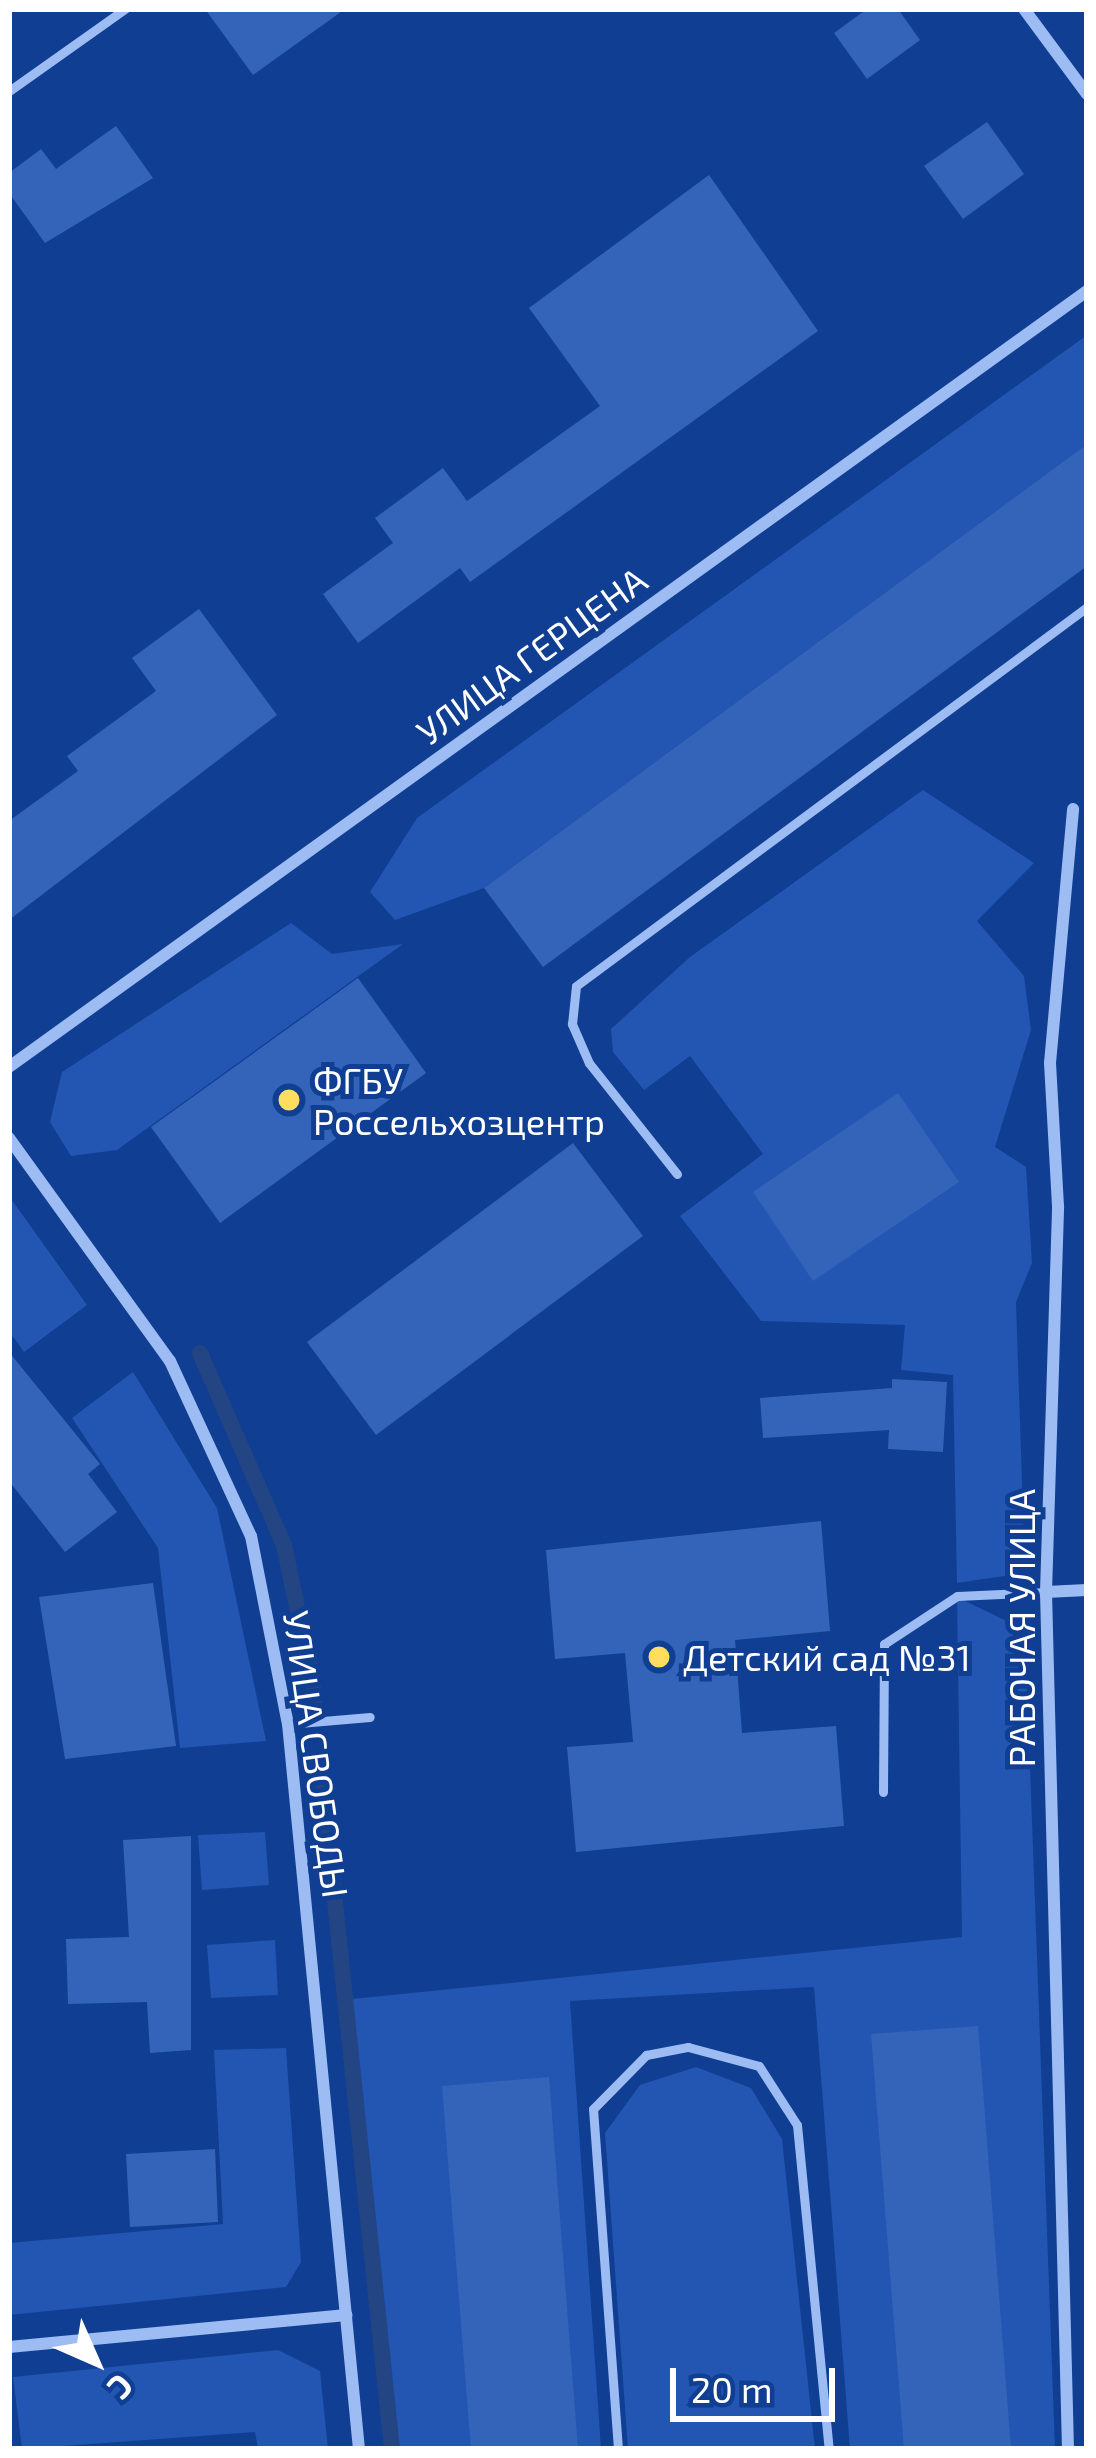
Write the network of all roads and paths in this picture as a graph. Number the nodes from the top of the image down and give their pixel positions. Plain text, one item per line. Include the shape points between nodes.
1 (125, 9) edge
2 (1024, 9) edge
3 (9, 91) edge
4 (1087, 94) edge
5 (1087, 291) edge
6 (1087, 607) edge
7 (1073, 809) dead end
8 (9, 1067) edge
9 (9, 1138) edge
10 (677, 1174) dead end
11 (1087, 1590) edge
12 (1046, 1592) junction
13 (370, 1717) dead end
14 (288, 1724) junction
15 (884, 1792) dead end
16 (346, 2315) junction
17 (9, 2347) edge
18 (359, 2449) edge
19 (618, 2449) edge
20 (829, 2449) edge
21 (1068, 2449) edge

1 - 3 lane
2 - 4 street
5 - 8 street, УЛИЦА ГЕРЦЕНА
6 - 10 lane via 576,986 572,1024 589,1063
7 - 12 street, РАБОЧАЯ УЛИЦА via 1049,1063 1058,1207
9 - 14 street, УЛИЦА СВОБОДЫ via 211,1431 251,1536
11 - 12 street
12 - 15 lane via 978,1589 884,1644
12 - 21 street, РАБОЧАЯ УЛИЦА
13 - 14 lane
14 - 16 street, УЛИЦА СВОБОДЫ
16 - 17 street
16 - 18 street, УЛИЦА СВОБОДЫ
19 - 20 lane via 592,2109 646,2055 688,2047 759,2066 797,2125

